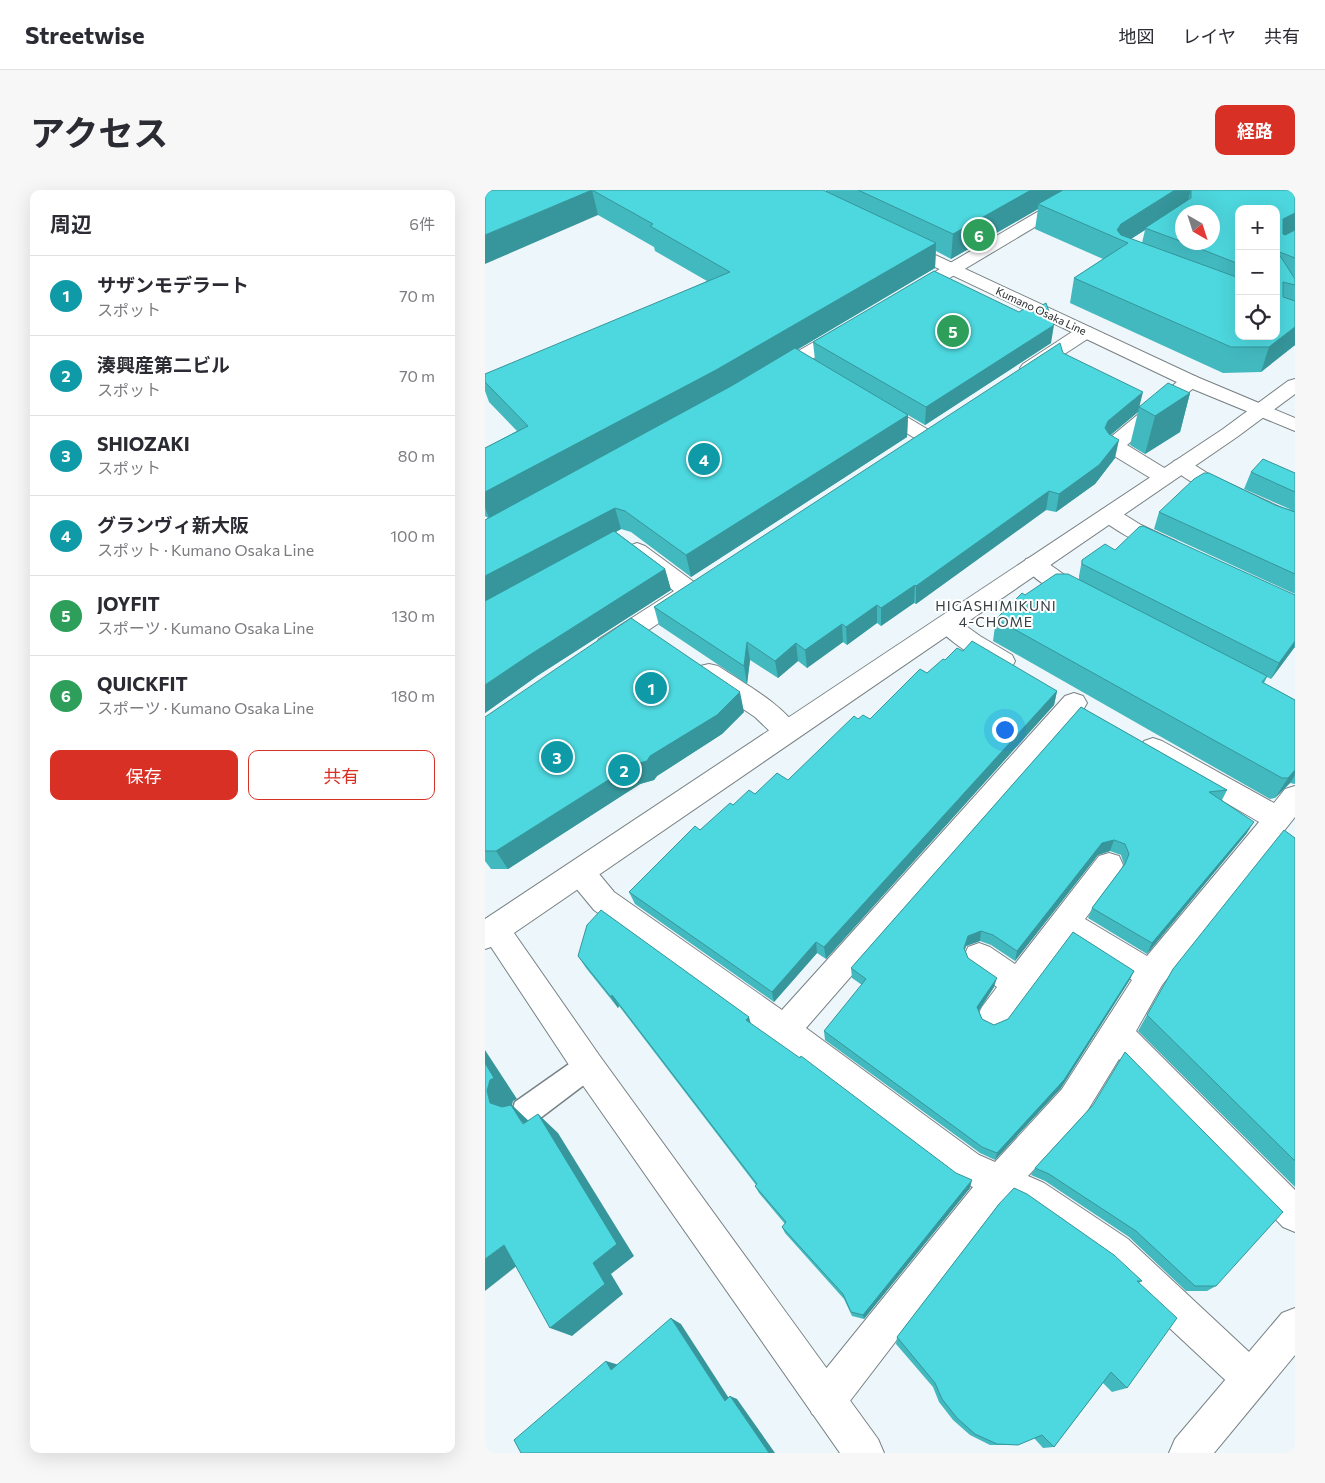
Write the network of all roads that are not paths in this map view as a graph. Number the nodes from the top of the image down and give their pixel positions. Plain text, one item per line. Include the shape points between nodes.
1 (1086, 190) edge
2 (882, 235) edge
3 (952, 269) junction
4 (898, 300) edge
5 (865, 320) edge
6 (1085, 332) junction
7 (797, 360) junction
8 (814, 370) edge
9 (1013, 379) edge
10 (1190, 381) junction
11 (759, 382) edge
12 (1295, 385) edge
13 (857, 396) edge
14 (1261, 410) junction
15 (1295, 425) edge
16 (925, 436) edge
17 (1173, 472) junction
18 (1109, 515) junction
19 (1295, 523) edge
20 (622, 539) edge
21 (1187, 556) edge
22 (1034, 565) junction
23 (1102, 605) edge
24 (947, 624) junction
25 (638, 625) junction
26 (658, 640) edge
27 (589, 657) edge
28 (691, 661) edge
29 (1022, 673) edge
30 (1073, 703) dead end
31 (787, 732) junction
32 (1133, 737) edge
33 (1286, 808) edge
34 (1109, 864) dead end
35 (580, 872) junction
36 (1065, 922) junction
37 (488, 927) edge
38 (979, 957) dead end
39 (1151, 976) junction
40 (1018, 984) junction
41 (993, 1017) dead end
42 (784, 1030) junction
43 (1117, 1034) junction
44 (588, 1066) junction
45 (525, 1112) dead end
46 (1002, 1181) junction
47 (1295, 1215) edge
48 (1295, 1326) edge
49 (1251, 1378) junction
50 (826, 1400) junction
51 (864, 1453) edge
52 (1189, 1453) edge

1 - 3 street
2 - 3 street, Kumano Osaka Line
3 - 4 street
3 - 6 street, Kumano Osaka Line
5 - 7 street
6 - 9 street
6 - 10 street, Kumano Osaka Line
7 - 8 street
7 - 11 street
10 - 14 street, Kumano Osaka Line
10 - 17 street via 1113,446
12 - 14 street
13 - 16 street
14 - 15 street, Kumano Osaka Line
14 - 17 street
17 - 18 street
17 - 19 street via 1205,480
18 - 21 street
18 - 22 street
20 - 25 street via 698,585
22 - 23 street
22 - 24 street
24 - 29 street
24 - 31 street
25 - 26 street
25 - 27 street
28 - 31 street via 764,710
30 - 42 street
31 - 35 street
32 - 33 street
33 - 39 street
34 - 36 street
35 - 37 street
35 - 42 street via 604,901
36 - 39 street
36 - 40 street
37 - 44 street
38 - 40 street
39 - 43 street
40 - 41 street
42 - 46 street via 967,1167
43 - 46 street via 1074,1100
43 - 47 street
44 - 45 lane
44 - 50 street
46 - 49 street via 1032,1195 1115,1252
46 - 50 street via 979,1205
48 - 49 street
49 - 52 street
50 - 51 street

